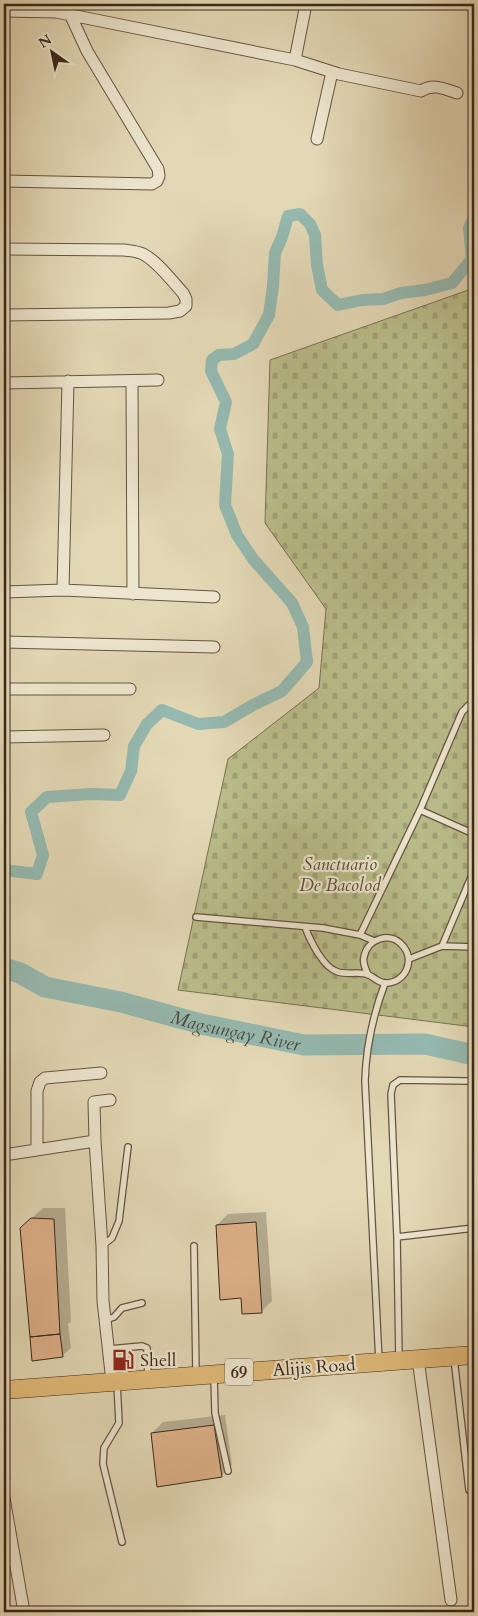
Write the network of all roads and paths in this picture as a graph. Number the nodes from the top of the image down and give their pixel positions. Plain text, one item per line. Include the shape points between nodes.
1 (306, 4) edge
2 (54, 8) edge
3 (4, 11) edge
4 (70, 14) junction
5 (295, 60) junction
6 (332, 72) junction
7 (456, 94) dead end
8 (317, 140) dead end
9 (4, 181) edge
10 (4, 250) edge
11 (4, 315) edge
12 (158, 380) dead end
13 (68, 381) junction
14 (132, 381) junction
15 (4, 383) edge
16 (64, 590) junction
17 (4, 592) edge
18 (133, 594) junction
19 (214, 597) dead end
20 (4, 642) edge
21 (214, 647) dead end
22 (4, 689) edge
23 (130, 689) dead end
24 (474, 705) edge
25 (104, 735) dead end
26 (4, 737) edge
27 (420, 810) junction
28 (474, 834) edge
29 (474, 870) edge
30 (196, 917) dead end
31 (305, 927) junction
32 (360, 935) junction
33 (374, 941) junction
34 (442, 946) junction
35 (474, 947) edge
36 (409, 959) junction
37 (368, 975) junction
38 (385, 983) junction
39 (101, 1073) dead end
40 (467, 1081) dead end
41 (110, 1100) dead end
42 (95, 1141) junction
43 (128, 1147) dead end
44 (37, 1149) junction
45 (4, 1155) edge
46 (474, 1228) edge
47 (397, 1237) junction
48 (102, 1246) junction
49 (194, 1246) dead end
50 (142, 1303) dead end
51 (105, 1320) junction
52 (109, 1349) junction
53 (474, 1355) edge
54 (454, 1356) junction
55 (418, 1359) junction
56 (399, 1361) junction
57 (379, 1362) junction
58 (205, 1375) junction
59 (148, 1379) junction
60 (115, 1382) junction
61 (4, 1390) edge
62 (228, 1471) dead end
63 (469, 1490) dead end
64 (4, 1498) edge
65 (122, 1542) dead end
66 (451, 1600) dead end
67 (24, 1612) edge

1 - 5 street
2 - 3 street
2 - 4 street
4 - 5 street
4 - 9 street via 87,51 158,169 158,182
5 - 6 street
6 - 7 street via 421,91 432,86
6 - 8 street
10 - 11 street via 124,250 143,254 186,299 186,306 180,311 169,312
12 - 14 street
13 - 14 street
13 - 15 street
13 - 16 street
14 - 18 street
16 - 17 street
16 - 18 street
18 - 19 street
20 - 21 street
22 - 23 street
24 - 27 lane via 470,704 462,712
25 - 26 street
27 - 28 lane
27 - 32 lane
29 - 34 lane
30 - 31 lane
31 - 32 lane
31 - 37 lane via 313,946 331,969
32 - 33 lane
33 - 36 lane via 392,938 407,950
33 - 37 lane via 364,957
34 - 35 lane
34 - 36 lane
36 - 38 lane via 408,969 402,977
37 - 38 lane
38 - 57 lane via 374,1011 365,1081
39 - 44 street via 45,1078 40,1082 37,1091
40 - 47 lane via 400,1080 393,1085
41 - 42 street via 94,1102
42 - 44 street
42 - 48 street
43 - 48 lane via 118,1221 112,1238
44 - 45 street
46 - 47 lane
47 - 56 lane
48 - 51 street
49 - 58 lane
50 - 51 lane via 122,1308 114,1317
51 - 52 street
52 - 59 lane via 147,1348
52 - 60 street
53 - 54 main road, Alijis Road / 69
54 - 55 main road, Alijis Road / 69
54 - 63 lane
55 - 56 main road, Alijis Road / 69
55 - 66 street
56 - 57 main road, Alijis Road / 69
57 - 58 main road, Alijis Road / 69
58 - 59 main road, Alijis Road / 69
58 - 62 lane
59 - 60 main road, Alijis Road / 69
60 - 61 main road, Alijis Road / 69
60 - 65 lane via 119,1424 104,1448 103,1464
64 - 67 street

